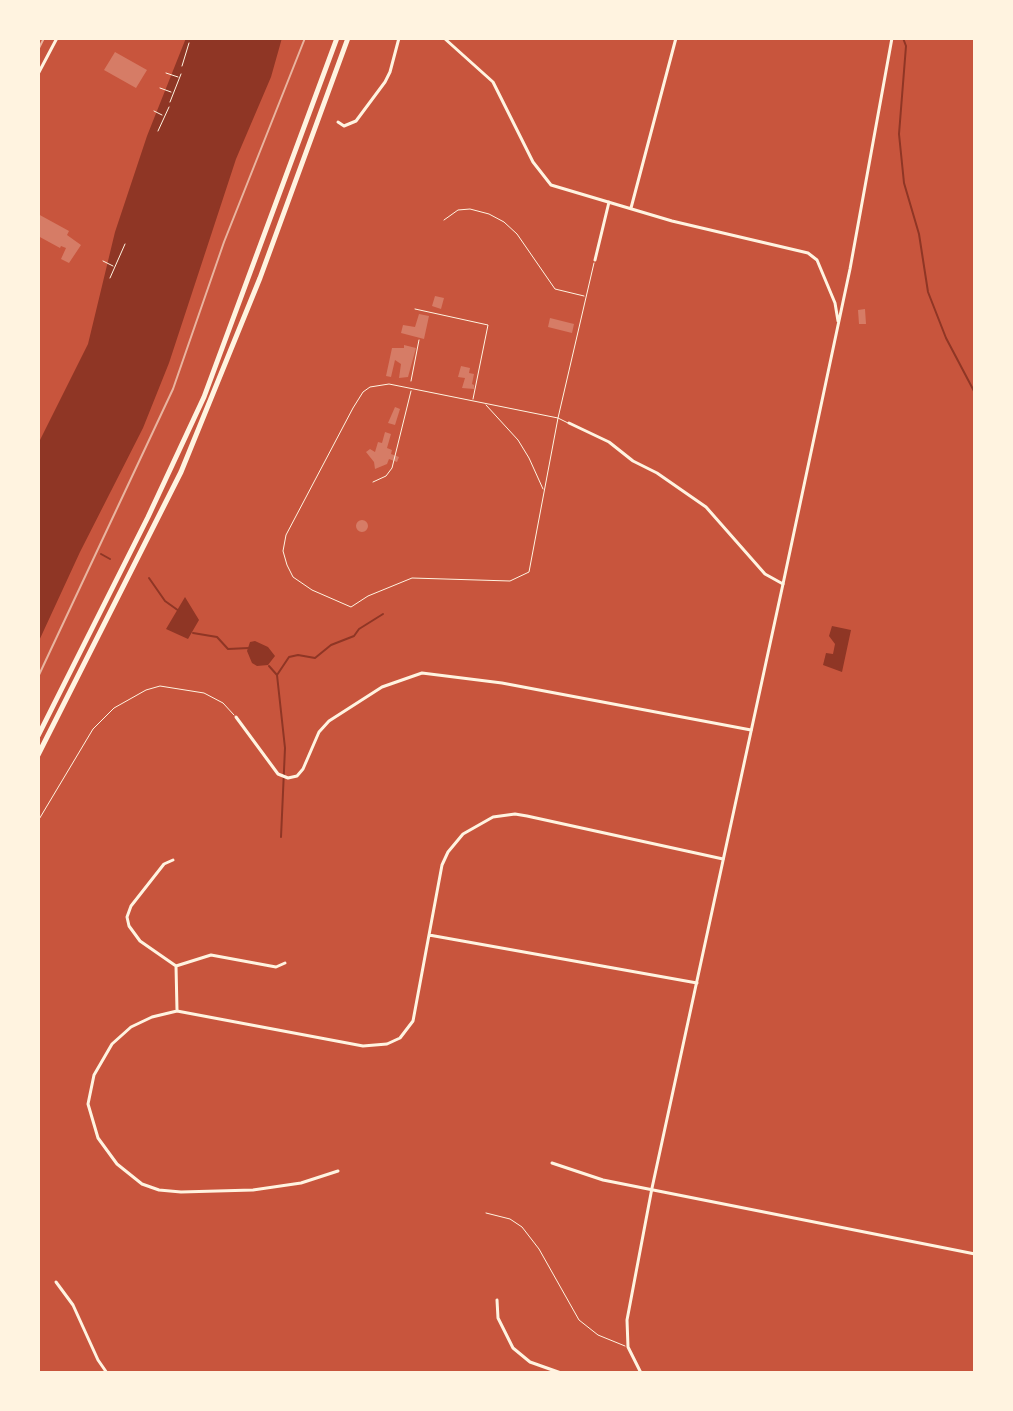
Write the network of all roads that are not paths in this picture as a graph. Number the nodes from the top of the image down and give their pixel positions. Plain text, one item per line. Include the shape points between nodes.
1 (57, 38) edge
2 (337, 38) edge
3 (348, 38) edge
4 (399, 38) edge
5 (444, 38) edge
6 (676, 38) edge
7 (892, 38) edge
8 (38, 74) edge
9 (338, 122) dead end
10 (609, 202) junction
11 (631, 208) junction
12 (444, 220) dead end
13 (595, 260) joint
14 (586, 296) junction
15 (415, 309) dead end
16 (838, 325) junction
17 (411, 388) junction
18 (473, 401) junction
19 (484, 403) junction
20 (558, 418) junction
21 (569, 423) joint
22 (373, 482) dead end
23 (544, 492) junction
24 (783, 584) junction
25 (236, 717) joint
26 (751, 730) junction
27 (38, 736) edge
28 (38, 755) edge
29 (38, 821) edge
30 (723, 859) junction
31 (173, 860) dead end
32 (429, 935) junction
33 (285, 963) dead end
34 (176, 966) junction
35 (697, 983) junction
36 (177, 1011) junction
37 (552, 1163) dead end
38 (338, 1171) dead end
39 (652, 1188) junction
40 (486, 1213) dead end
41 (975, 1254) edge
42 (56, 1282) dead end
43 (497, 1300) dead end
44 (628, 1347) junction
45 (107, 1373) edge
46 (561, 1373) edge
47 (641, 1373) edge

1 - 8 street
2 - 27 highway via 204,397
3 - 28 highway via 211,403
4 - 9 street via 385,82 356,121 344,126
5 - 10 street via 493,82 541,176 551,185
6 - 11 street
7 - 16 street
10 - 11 street
10 - 13 street
11 - 16 street via 808,253 817,260 835,303
12 - 14 lane via 470,209 504,222 555,289
13 - 14 lane
14 - 20 lane
15 - 18 lane via 488,325
16 - 24 street
17 - 18 lane
17 - 22 lane via 392,468
17 - 23 lane via 370,387 353,408 286,535 283,551 293,577 351,607 412,578 510,581 529,572
18 - 19 lane
19 - 20 lane
19 - 23 lane via 518,440
20 - 21 lane
20 - 23 lane
21 - 24 street via 609,442 706,507 765,574
24 - 26 street
25 - 26 street via 281,777 288,778 303,769 329,721 382,687 422,673
25 - 29 lane via 204,693 160,686 146,690 114,708 93,729
26 - 30 street
30 - 32 street via 527,816 493,817 463,834 448,852
30 - 35 street
31 - 34 street via 147,885 127,917 140,941
32 - 35 street
32 - 36 street via 413,1021 407,1032 387,1044 363,1046
33 - 34 street via 276,967 211,955
34 - 36 street
35 - 39 street
36 - 38 street via 131,1027 112,1044 94,1075 88,1104 91,1120 117,1164 142,1184 181,1192 257,1189
37 - 39 street via 603,1180
39 - 41 street
39 - 44 street via 627,1320
40 - 44 lane via 522,1227 579,1320
42 - 45 street
43 - 46 street via 498,1318 513,1348 530,1362
44 - 47 street

